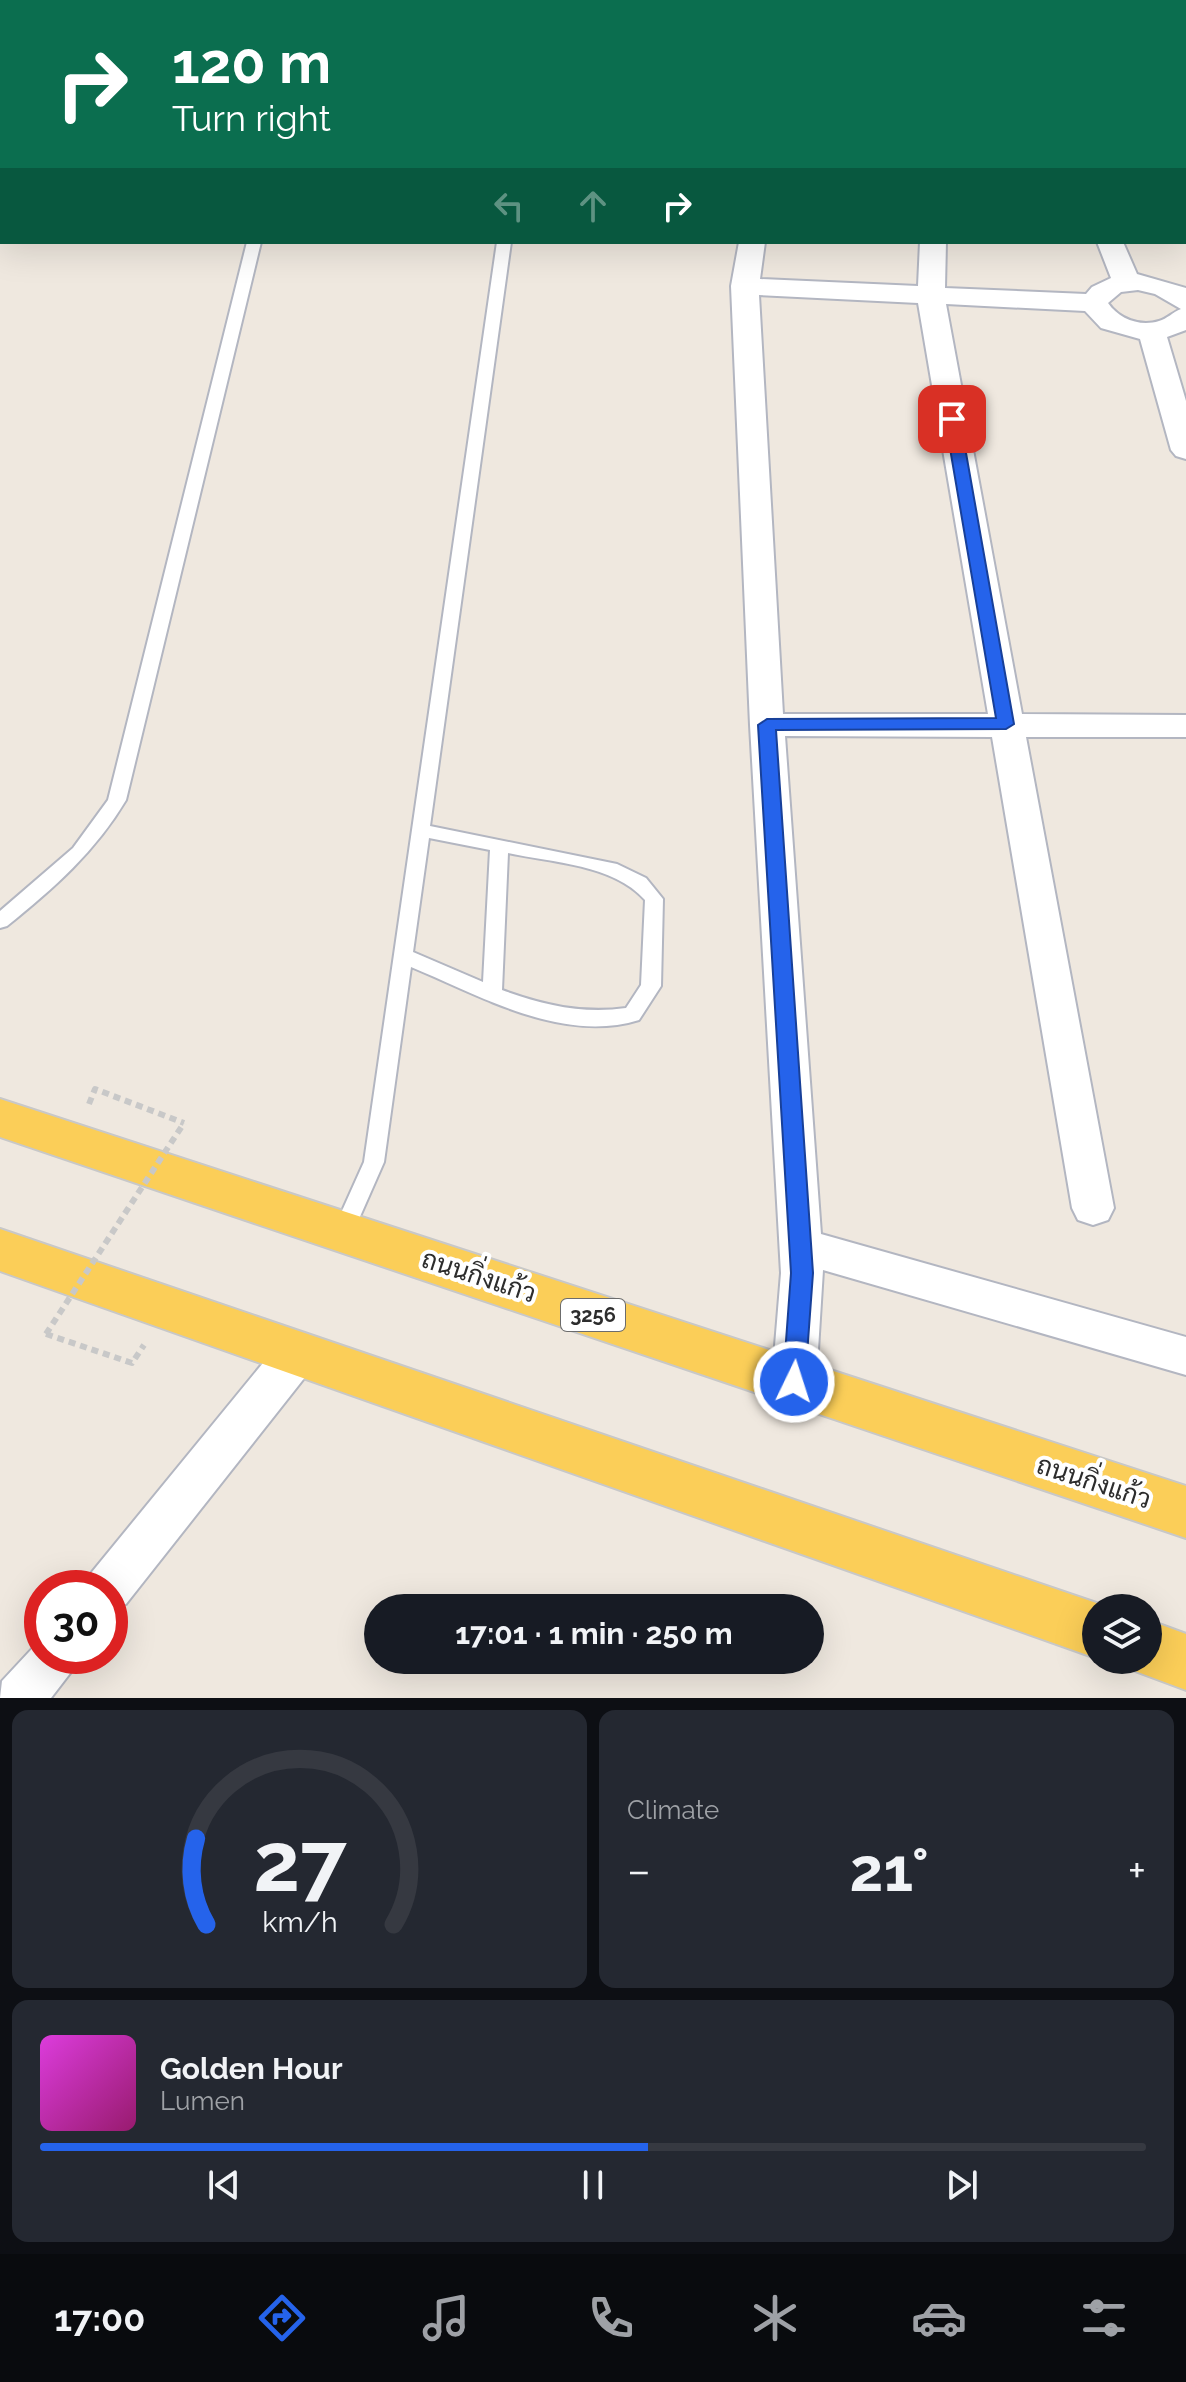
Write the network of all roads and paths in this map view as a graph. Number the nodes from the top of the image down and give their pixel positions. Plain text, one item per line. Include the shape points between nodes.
1 (254, 244) edge
2 (504, 244) edge
3 (752, 244) edge
4 (933, 244) edge
5 (1111, 244) edge
6 (1127, 283) junction
7 (745, 286) junction
8 (931, 297) junction
9 (1186, 302) edge
10 (1094, 303) junction
11 (1186, 316) edge
12 (1151, 331) junction
13 (1186, 450) edge
14 (1006, 724) junction
15 (767, 725) junction
16 (1186, 726) edge
17 (422, 830) junction
18 (499, 845) junction
19 (0, 921) edge
20 (404, 956) junction
21 (492, 991) junction
22 (0, 1118) edge
23 (71, 1141) junction
24 (1093, 1208) dead end
25 (344, 1231) junction
26 (800, 1246) junction
27 (0, 1250) edge
28 (169, 1307) junction
29 (297, 1354) junction
30 (1186, 1356) edge
31 (794, 1382) junction
32 (1186, 1512) edge
33 (123, 1570) edge
34 (1082, 1625) edge
35 (1162, 1653) edge
36 (1186, 1662) edge
37 (39, 1674) edge
38 (20, 1698) edge

1 - 19 lane via 117,800 74,862
2 - 17 lane
3 - 7 street
4 - 8 street
5 - 6 street
6 - 9 street via 1160,285
6 - 10 street via 1105,288
7 - 8 street
7 - 15 street
8 - 10 street
8 - 14 street
10 - 12 street via 1098,313 1116,325
11 - 12 street via 1166,329
12 - 13 street
14 - 15 street
14 - 16 street
14 - 24 street
15 - 26 street
17 - 18 lane
17 - 20 lane
18 - 21 lane
18 - 21 lane via 611,868 640,883 654,899 651,986 632,1015 606,1021 559,1017
20 - 21 lane
20 - 25 lane via 374,1162
22 - 23 main road, ถนนกิ่งแก้ว / 3256
23 - 25 main road, ถนนกิ่งแก้ว / 3256
23 - 28 path, bridge via 95,1089 184,1123 46,1334 132,1363
25 - 31 main road, ถนนกิ่งแก้ว / 3256
26 - 30 street
26 - 31 street
27 - 28 main road
28 - 29 main road
29 - 33 street
29 - 34 main road
31 - 32 main road, ถนนกิ่งแก้ว / 3256
35 - 36 main road
37 - 38 street

